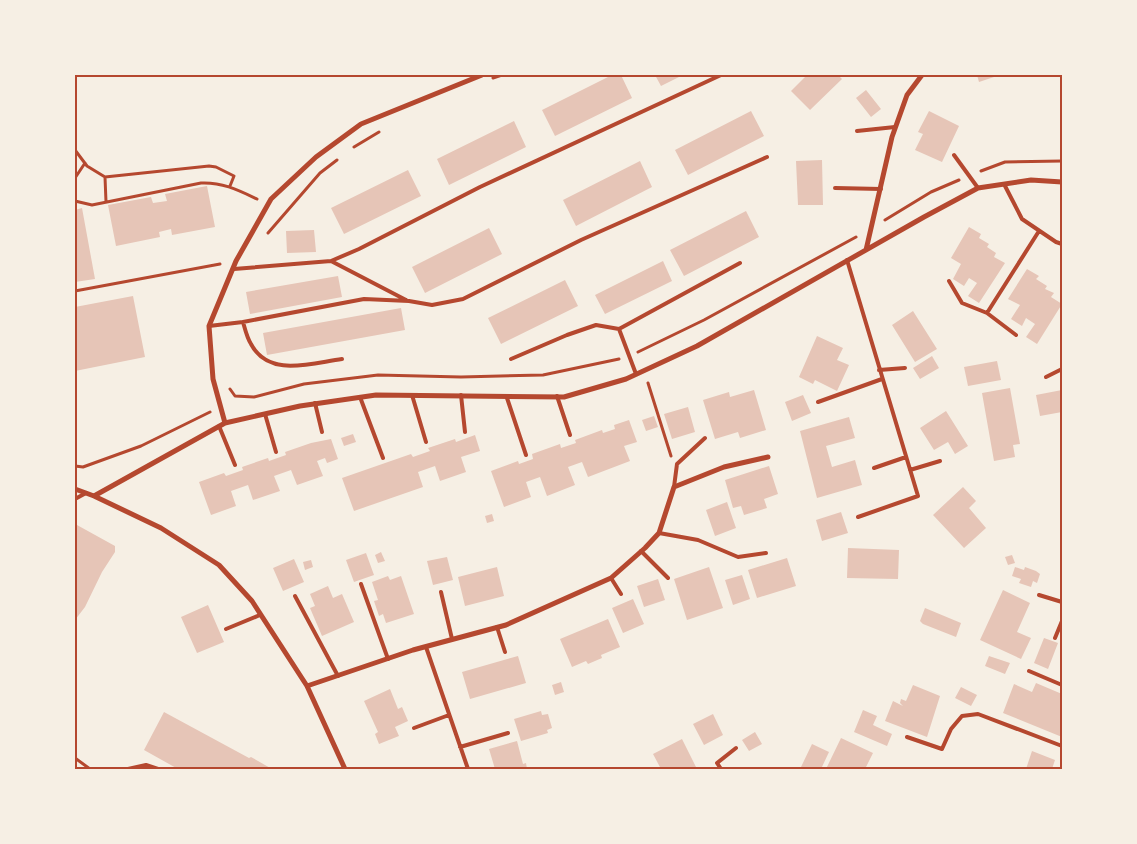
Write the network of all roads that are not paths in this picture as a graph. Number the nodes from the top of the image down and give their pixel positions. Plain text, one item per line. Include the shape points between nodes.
1 (482, 75) edge
2 (721, 75) edge
3 (922, 75) edge
4 (895, 127) junction
5 (857, 131) dead end
6 (954, 156) dead end
7 (767, 157) dead end
8 (1062, 182) edge
9 (1004, 184) junction
10 (835, 188) dead end
11 (881, 188) junction
12 (978, 188) junction
13 (1039, 231) junction
14 (1062, 244) edge
15 (866, 250) junction
16 (848, 260) junction
17 (331, 261) junction
18 (740, 263) dead end
19 (234, 269) junction
20 (949, 281) dead end
21 (409, 301) junction
22 (987, 314) junction
23 (243, 322) junction
24 (210, 326) junction
25 (619, 329) junction
26 (1016, 335) dead end
27 (342, 359) dead end
28 (511, 359) dead end
29 (905, 368) dead end
30 (1062, 369) edge
31 (879, 370) junction
32 (639, 373) junction
33 (1046, 377) dead end
34 (882, 379) junction
35 (412, 395) junction
36 (461, 395) junction
37 (558, 396) junction
38 (360, 398) junction
39 (507, 398) junction
40 (818, 402) dead end
41 (315, 404) junction
42 (265, 414) junction
43 (225, 423) junction
44 (219, 426) junction
45 (322, 432) dead end
46 (465, 432) dead end
47 (570, 435) dead end
48 (705, 438) dead end
49 (426, 442) dead end
50 (276, 452) dead end
51 (526, 455) dead end
52 (768, 457) dead end
53 (906, 457) junction
54 (383, 458) dead end
55 (940, 461) dead end
56 (235, 464) dead end
57 (874, 468) dead end
58 (910, 470) junction
59 (674, 486) junction
60 (75, 489) edge
61 (86, 493) junction
62 (94, 496) junction
63 (75, 499) edge
64 (858, 517) dead end
65 (659, 533) junction
66 (641, 551) junction
67 (766, 553) dead end
68 (611, 578) junction
69 (668, 578) dead end
70 (361, 584) dead end
71 (441, 592) dead end
72 (621, 594) dead end
73 (1040, 595) dead end
74 (295, 596) dead end
75 (1062, 602) edge
76 (260, 615) junction
77 (1062, 621) edge
78 (497, 627) junction
79 (226, 629) dead end
80 (1055, 638) dead end
81 (452, 640) junction
82 (426, 647) junction
83 (505, 652) dead end
84 (388, 658) junction
85 (1028, 671) dead end
86 (338, 676) junction
87 (1062, 685) edge
88 (307, 686) junction
89 (449, 715) junction
90 (414, 728) dead end
91 (508, 733) dead end
92 (907, 737) dead end
93 (1062, 746) edge
94 (460, 747) junction
95 (736, 748) dead end
96 (128, 769) edge
97 (158, 769) edge
98 (345, 769) edge
99 (468, 769) edge
100 (721, 769) edge

1 - 19 street via 362,124 316,157 268,205
2 - 17 lane via 480,187 359,250
3 - 4 street via 907,95
4 - 5 lane
4 - 11 street
6 - 12 lane
7 - 21 lane via 581,240 463,299 432,305
8 - 9 street via 1032,180
9 - 12 street
9 - 13 lane via 1022,219
10 - 11 lane
11 - 15 street
12 - 15 street
13 - 14 lane
13 - 22 lane
15 - 16 street
16 - 31 lane
16 - 32 street via 697,346
17 - 19 lane
17 - 21 lane
18 - 25 lane
19 - 24 street
20 - 22 lane via 962,303
21 - 23 lane via 364,300
22 - 26 lane
23 - 24 lane
23 - 27 lane via 251,344 264,360 273,364 282,367
24 - 43 street via 213,379
25 - 28 lane via 596,325
25 - 32 lane
29 - 31 lane
30 - 33 lane
31 - 34 lane
32 - 37 street
34 - 40 lane
34 - 53 lane
35 - 36 street
35 - 38 street
35 - 49 lane
36 - 39 street
36 - 46 lane
37 - 39 street
37 - 47 lane
38 - 41 street
38 - 54 lane
39 - 51 lane
41 - 42 street
41 - 45 lane
42 - 43 street
42 - 50 lane
43 - 44 street
44 - 56 lane
44 - 62 street
48 - 59 lane via 677,464
52 - 59 street via 724,467
53 - 57 lane
53 - 58 lane
55 - 58 lane
58 - 64 lane via 918,496
59 - 65 street
60 - 61 street
61 - 62 street
61 - 63 lane
62 - 76 street via 161,528 219,565 252,601
65 - 66 street
65 - 67 lane via 698,540 738,557
66 - 68 street
66 - 69 lane
68 - 72 lane
68 - 78 street
70 - 84 lane
71 - 81 lane
73 - 75 lane
74 - 86 lane
76 - 79 lane
76 - 88 street
77 - 80 lane
78 - 81 street
78 - 83 lane
81 - 82 street
82 - 84 street
82 - 89 lane
84 - 86 street
85 - 87 lane
86 - 88 street
88 - 98 street
89 - 90 lane
89 - 94 lane
91 - 94 lane
92 - 93 lane via 942,749 951,729 962,716 978,714
94 - 99 lane
95 - 100 lane via 717,762
96 - 97 lane via 146,765

